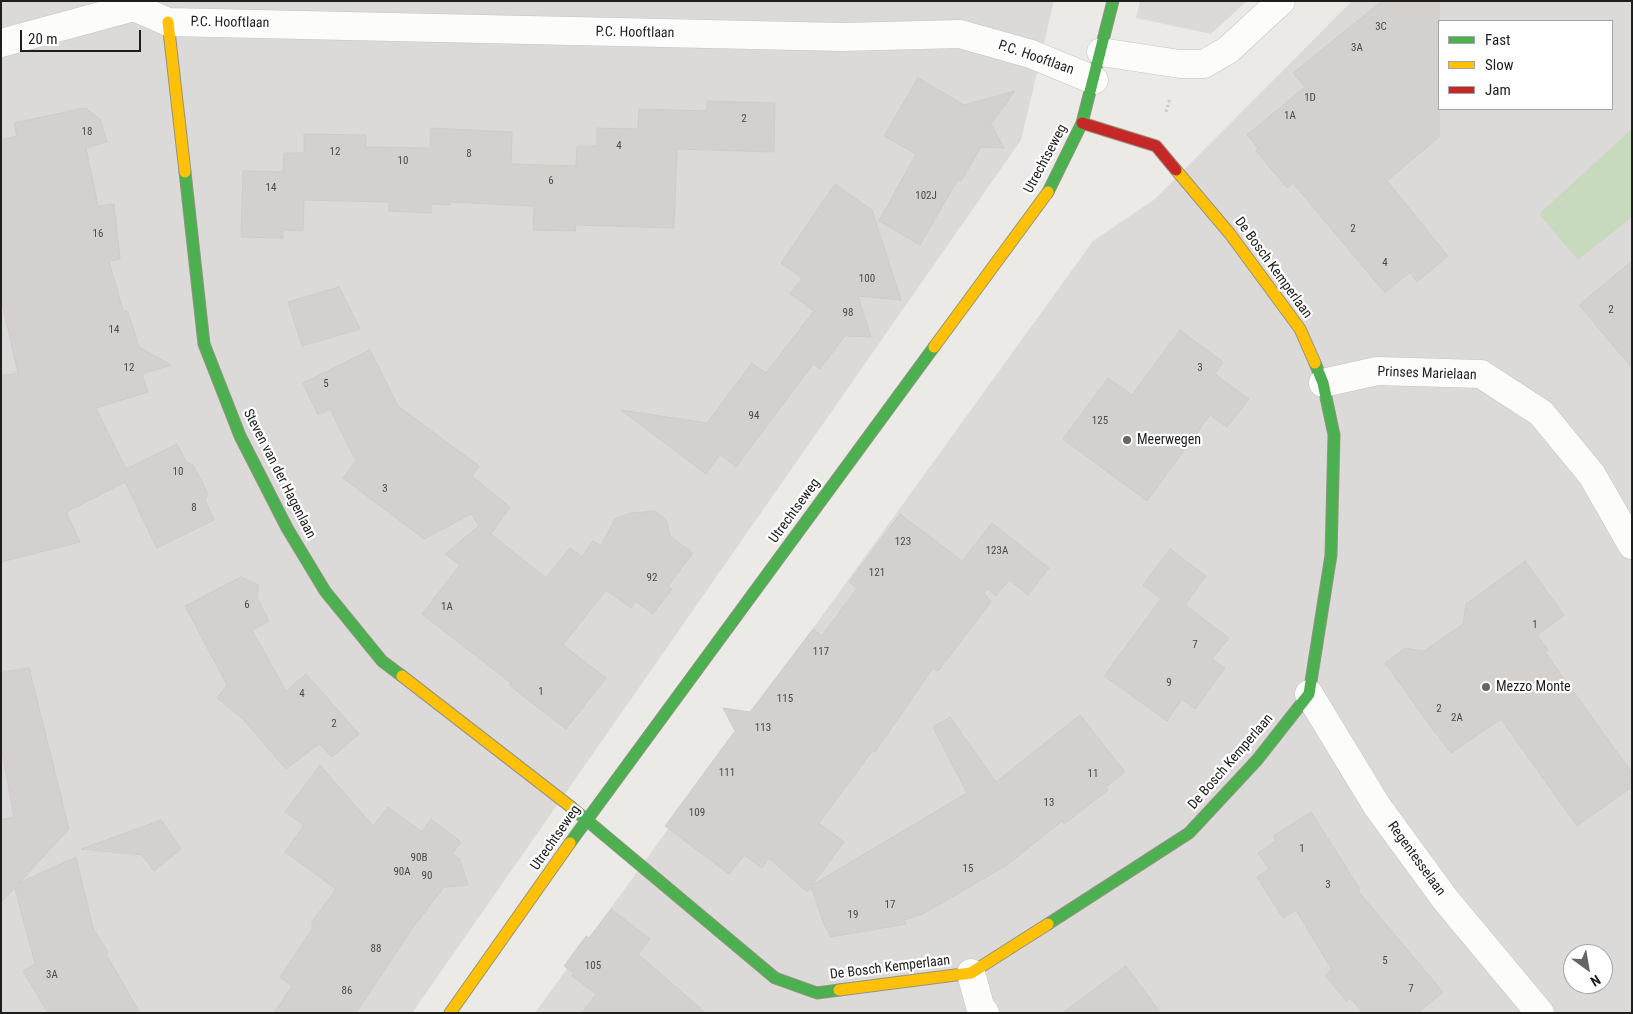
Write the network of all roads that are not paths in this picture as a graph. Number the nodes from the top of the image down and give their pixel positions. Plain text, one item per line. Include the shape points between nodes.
1 (1113, 1) edge
2 (1281, 1) edge
3 (133, 4) edge
4 (168, 22) junction
5 (1, 43) edge
6 (1101, 52) junction
7 (1094, 80) junction
8 (1082, 124) junction
9 (1323, 383) junction
10 (1632, 545) edge
11 (1308, 694) junction
12 (587, 820) junction
13 (972, 973) junction
14 (450, 1013) edge
15 (984, 1013) edge
16 (1540, 1013) edge

1 - 6 street, Utrechtseweg
2 - 6 street via 1228,50 1204,64 1180,64
3 - 4 street
3 - 5 street
4 - 7 street, P.C. Hooftlaan via 842,37 960,34 1031,54
4 - 12 street, Steven van der Hagenlaan via 204,344 240,436 287,528 325,592 382,662
6 - 7 street, Utrechtseweg
7 - 8 street, Utrechtseweg
8 - 9 street, De Bosch Kemperlaan via 1156,146 1230,234 1300,329
8 - 12 street, Utrechtseweg via 1047,193
9 - 10 street, Prinses Marielaan via 1377,370 1482,374 1541,413 1592,475
9 - 11 street, De Bosch Kemperlaan via 1334,435 1331,555
11 - 13 street, De Bosch Kemperlaan via 1257,760 1189,833
11 - 16 street, Regentesselaan via 1377,806 1451,907
12 - 13 street, De Bosch Kemperlaan via 775,978 817,993
12 - 14 street, Utrechtseweg
13 - 15 street

